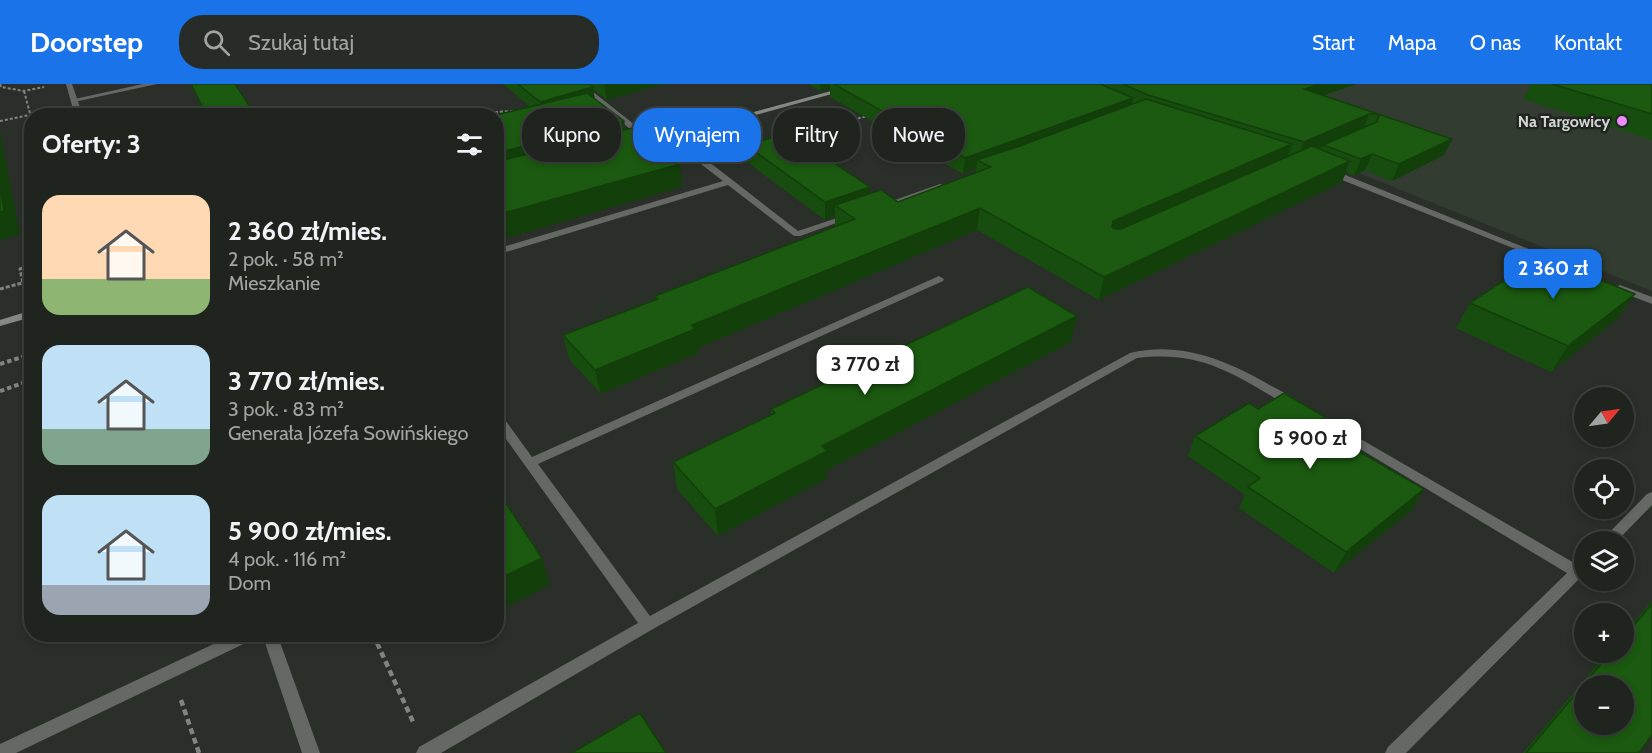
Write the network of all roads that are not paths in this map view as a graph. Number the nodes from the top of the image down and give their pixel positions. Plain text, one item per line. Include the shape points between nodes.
1 (69, 84) edge
2 (154, 84) edge
3 (579, 84) edge
4 (865, 84) edge
5 (74, 100) junction
6 (76, 108) edge
7 (761, 112) edge
8 (633, 128) edge
9 (633, 147) edge
10 (629, 148) edge
11 (703, 162) edge
12 (1315, 166) edge
13 (729, 182) junction
14 (947, 185) edge
15 (871, 210) edge
16 (861, 213) edge
17 (504, 250) edge
18 (1565, 266) edge
19 (939, 279) dead end
20 (1609, 284) edge
21 (1652, 301) edge
22 (24, 316) edge
23 (0, 323) edge
24 (504, 427) edge
25 (530, 463) junction
26 (1652, 497) edge
27 (1618, 531) edge
28 (1574, 565) edge
29 (1574, 574) edge
30 (648, 625) junction
31 (234, 642) edge
32 (272, 642) edge
33 (0, 752) edge
34 (311, 753) edge
35 (425, 753) edge
36 (1394, 753) edge

1 - 5 street
2 - 5 street
3 - 8 street
4 - 7 street
5 - 6 street
9 - 10 street
11 - 13 street
12 - 18 street
13 - 16 street via 798,234
13 - 17 street
14 - 15 street
19 - 25 street
20 - 21 street
22 - 23 street
24 - 25 street
25 - 30 street
26 - 27 street
28 - 30 street via 1228,367 1178,351 1155,351 1134,355
29 - 36 street
30 - 35 street
31 - 33 street
32 - 34 street

